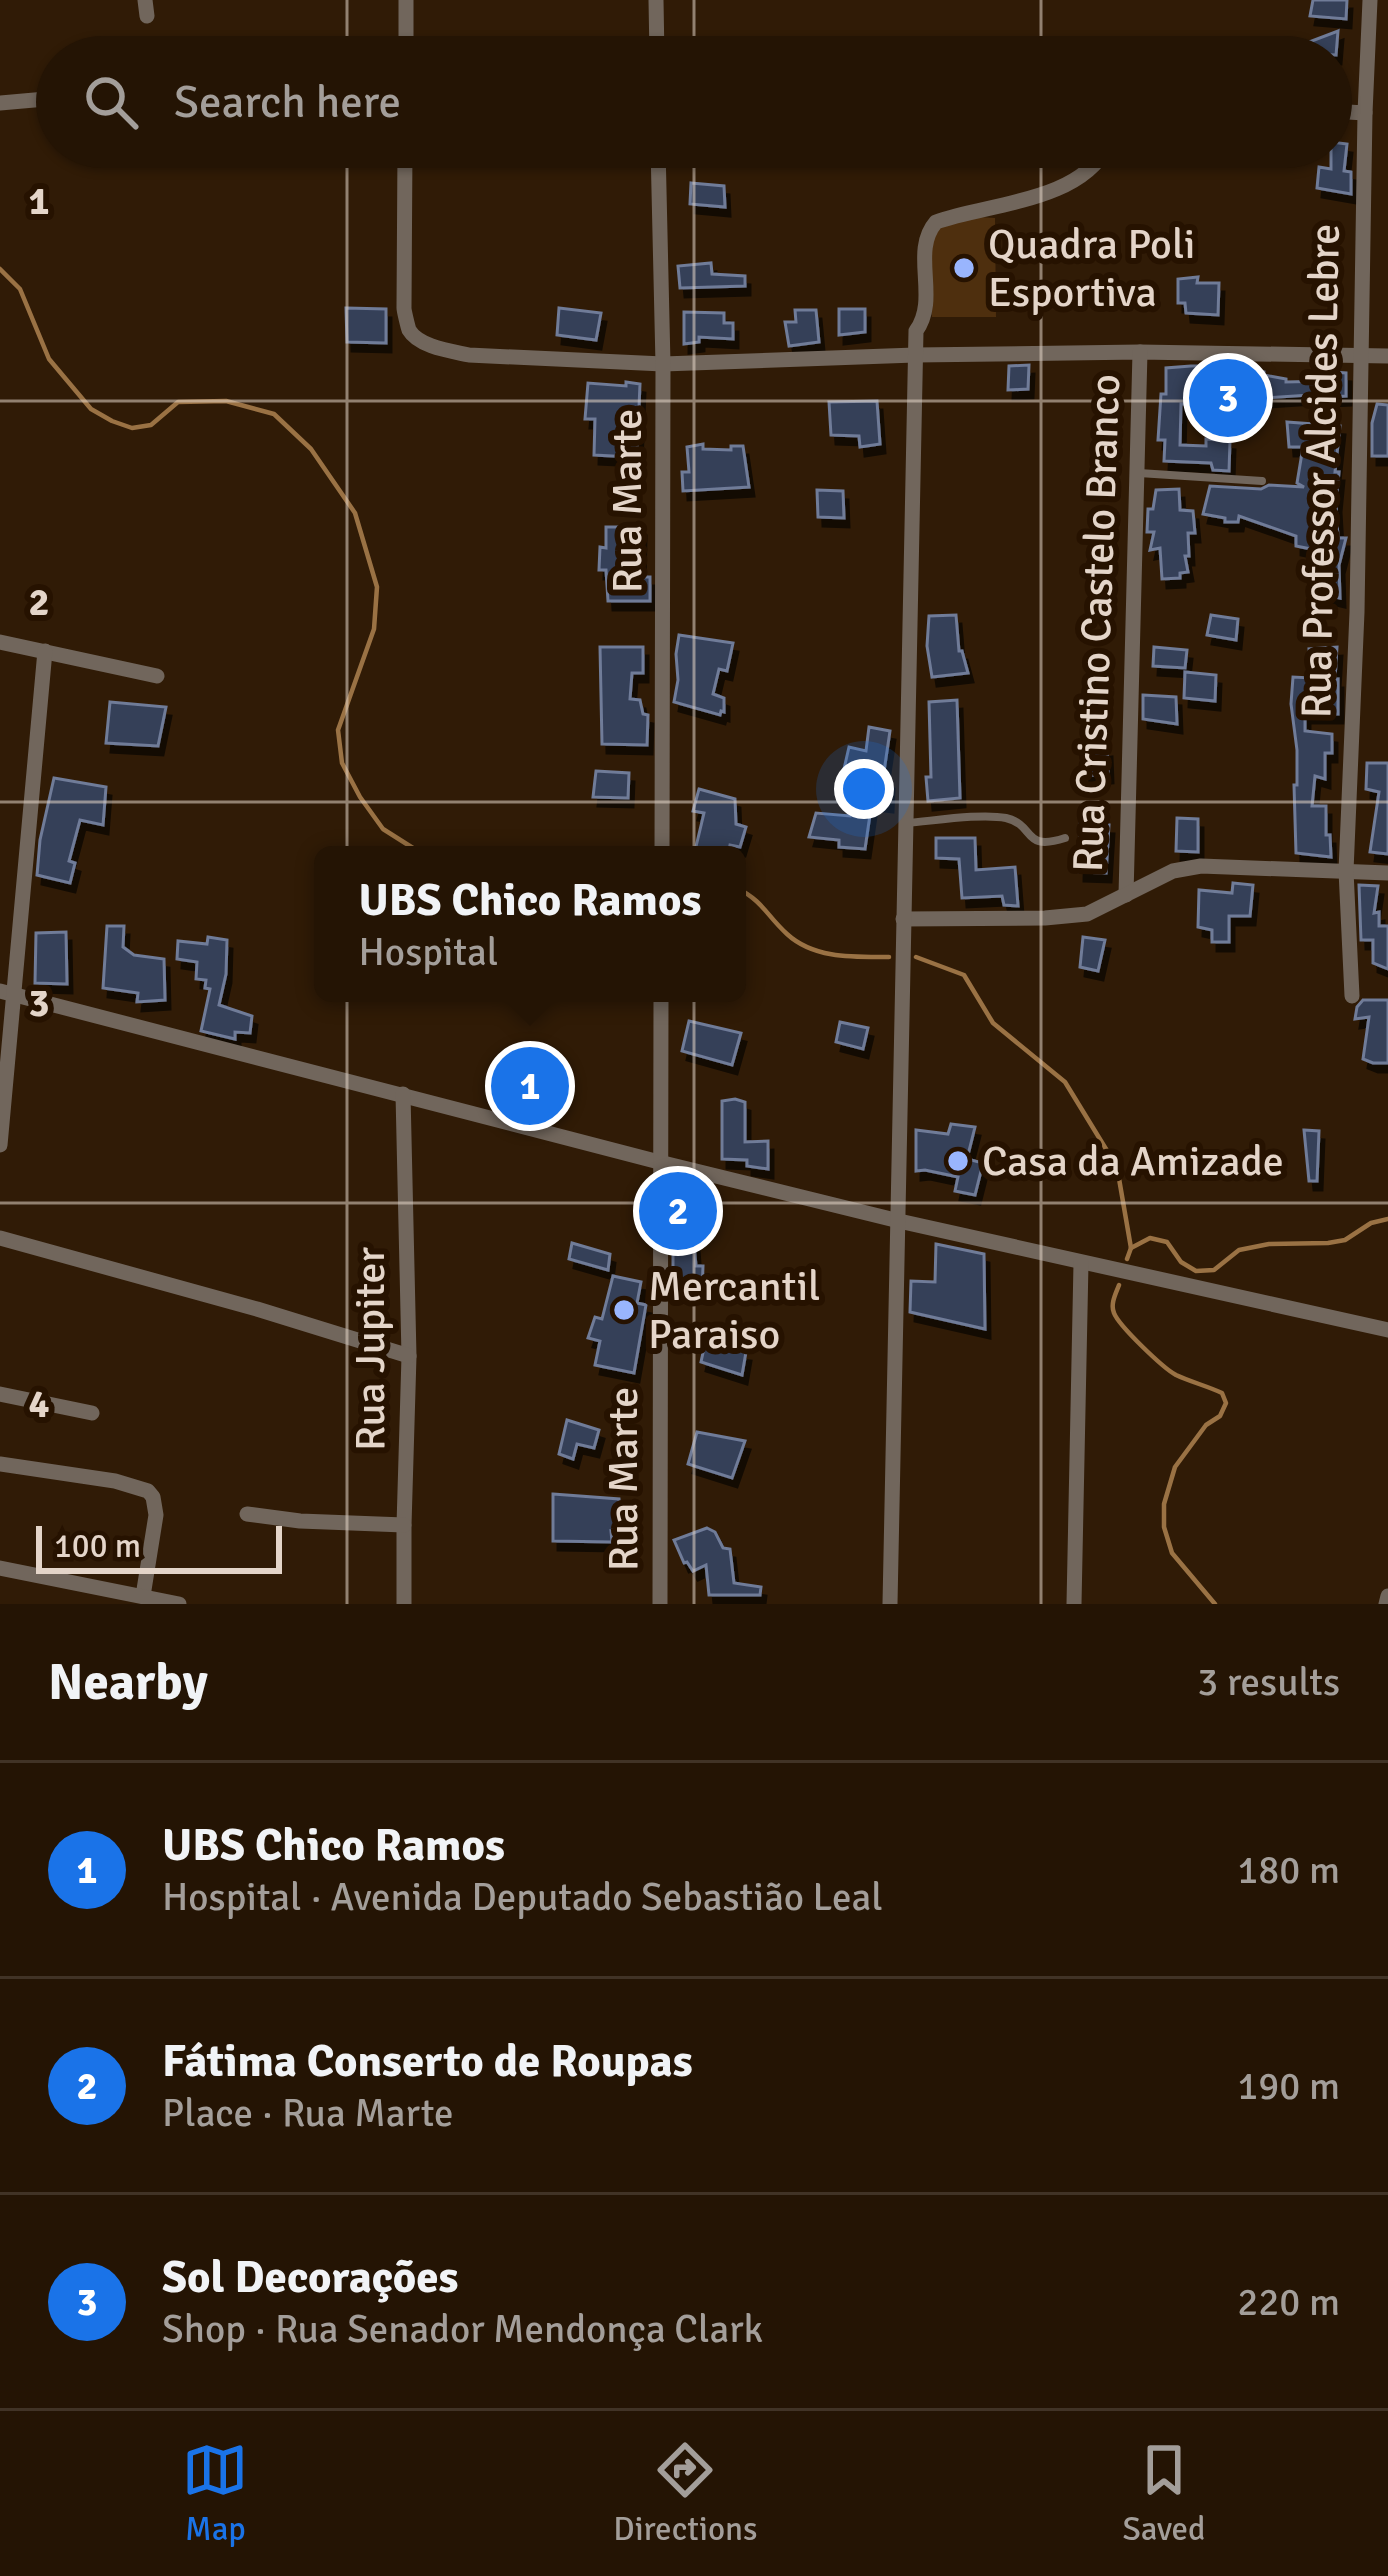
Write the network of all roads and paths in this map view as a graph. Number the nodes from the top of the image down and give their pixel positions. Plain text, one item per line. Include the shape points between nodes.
1 (406, 0) edge
2 (656, 0) edge
3 (1370, 0) edge
4 (406, 36) edge
5 (657, 36) edge
6 (36, 100) edge
7 (0, 103) edge
8 (1352, 112) edge
9 (1364, 113) junction
10 (405, 168) edge
11 (658, 168) edge
12 (1092, 168) edge
13 (1140, 352) junction
14 (915, 355) junction
15 (1361, 355) junction
16 (1388, 356) edge
17 (662, 364) junction
18 (1138, 473) junction
19 (1262, 481) dead end
20 (0, 641) edge
21 (45, 651) junction
22 (157, 676) dead end
23 (905, 823) junction
24 (1065, 838) dead end
25 (662, 846) edge
26 (1346, 871) junction
27 (1388, 873) edge
28 (1126, 895) junction
29 (903, 919) junction
30 (7, 992) edge
31 (1352, 996) dead end
32 (661, 1002) edge
33 (403, 1094) junction
34 (0, 1145) edge
35 (659, 1162) junction
36 (899, 1221) junction
37 (0, 1238) edge
38 (1081, 1263) junction
39 (1388, 1330) edge
40 (409, 1356) junction
41 (0, 1394) edge
42 (92, 1412) dead end
43 (0, 1464) edge
44 (247, 1514) dead end
45 (404, 1525) junction
46 (0, 1568) edge
47 (142, 1596) junction
48 (179, 1604) edge
49 (404, 1604) edge
50 (660, 1604) edge
51 (890, 1604) edge
52 (1074, 1604) edge

1 - 4 street
2 - 5 street
3 - 9 street, Rua Professor Alcides Lebre
6 - 7 street
8 - 9 street
9 - 15 street, Rua Professor Alcides Lebre
10 - 17 street via 404,308 417,338 469,356
11 - 17 street, Rua Marte
12 - 14 street via 1061,188 936,222 927,235 926,312
13 - 14 street
13 - 15 street
13 - 18 street, Rua Cristino Castelo Branco
14 - 17 street
14 - 23 street
15 - 16 street
15 - 26 street, Rua Professor Alcides Lebre
17 - 25 street, Rua Marte
18 - 19 lane
18 - 28 street, Rua Cristino Castelo Branco
20 - 21 street
21 - 22 street
21 - 30 street
23 - 24 lane via 1002,817 1032,840
23 - 29 street
26 - 27 street
26 - 28 street via 1201,866
26 - 31 street, Rua Professor Alcides Lebre
28 - 29 street via 1087,914
29 - 36 street
30 - 33 street
30 - 34 street
32 - 35 street, Rua Marte
33 - 35 street
33 - 40 street, Rua Jupiter
35 - 36 street
35 - 50 street, Rua Marte
36 - 38 street
36 - 51 street
37 - 40 street
38 - 39 street
38 - 52 street
40 - 45 street, Rua Jupiter
41 - 42 street
43 - 47 street via 148,1491 156,1515
44 - 45 street
45 - 49 street, Rua Jupiter
46 - 47 street
47 - 48 street

